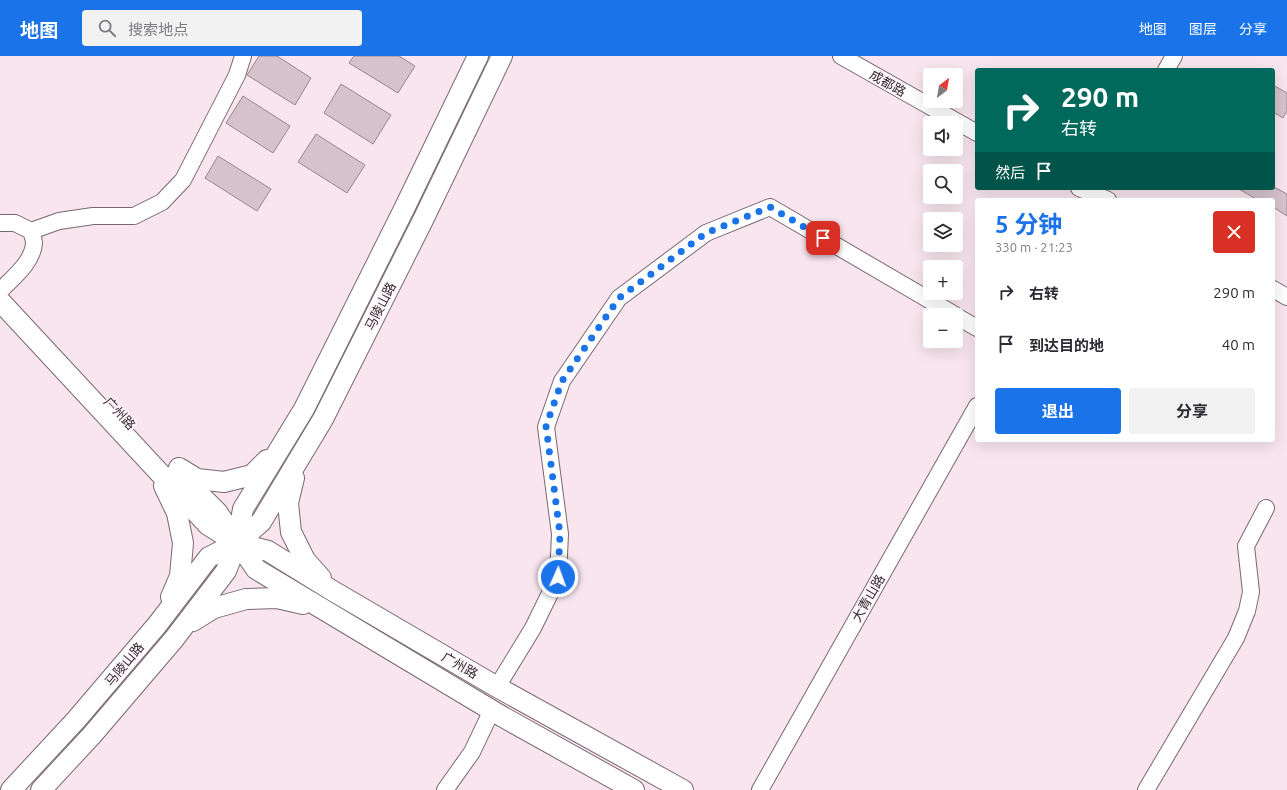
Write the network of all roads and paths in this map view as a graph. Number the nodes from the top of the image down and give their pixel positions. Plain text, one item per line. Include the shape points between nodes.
1 (243, 56) edge
2 (478, 56) edge
3 (502, 56) edge
4 (841, 56) edge
5 (858, 56) edge
6 (1174, 56) edge
7 (1167, 68) edge
8 (923, 92) edge
9 (952, 108) edge
10 (975, 121) edge
11 (975, 132) edge
12 (1084, 190) edge
13 (1098, 195) edge
14 (0, 223) edge
15 (31, 231) junction
16 (1275, 290) edge
17 (1, 291) edge
18 (1287, 297) edge
19 (1275, 300) edge
20 (1287, 307) edge
21 (943, 308) edge
22 (963, 320) edge
23 (975, 327) edge
24 (975, 410) edge
25 (284, 443) junction
26 (299, 460) junction
27 (159, 463) junction
28 (1266, 508) dead end
29 (238, 542) junction
30 (333, 591) junction
31 (322, 609) junction
32 (162, 618) junction
33 (182, 629) junction
34 (497, 687) junction
35 (492, 710) junction
36 (11, 790) edge
37 (41, 790) edge
38 (445, 790) edge
39 (634, 790) edge
40 (683, 790) edge
41 (760, 790) edge
42 (1146, 790) edge

1 - 15 street via 237,75 183,180 162,202 134,216 93,216 59,221
2 - 25 main road, 马陵山路 via 304,409
3 - 26 main road, 马陵山路 via 423,220 323,419
4 - 11 street, 成都路
5 - 8 street, 成都路
6 - 7 street
9 - 10 street
12 - 13 street
14 - 15 street via 15,223
15 - 17 street via 34,243 28,261
16 - 18 street
17 - 27 main road, 广州路
19 - 20 street
21 - 34 street via 770,207 706,233 619,298 562,381 546,426 560,534 558,577 533,628
22 - 23 street
24 - 41 street, 大青山路
25 - 27 main road via 252,475 224,482 197,479
25 - 29 main road, 马陵山路 via 243,509
26 - 29 main road, 马陵山路 via 261,522
26 - 30 main road via 288,503 291,532 305,560
27 - 29 main road, 广州路 via 217,512
27 - 32 main road via 177,513 183,543 180,576
28 - 42 street via 1246,546 1251,592 1247,611 1236,638
29 - 30 main road, 广州路 via 268,551
29 - 31 main road, 广州路 via 256,569
29 - 32 main road, 马陵山路 via 209,557
29 - 33 main road, 马陵山路 via 226,571
30 - 34 main road, 广州路
31 - 33 main road via 276,598 246,600 214,608
31 - 35 main road, 广州路
32 - 36 main road, 马陵山路 via 76,720
33 - 37 main road, 马陵山路 via 92,735
34 - 40 main road, 广州路
35 - 38 street via 472,752
35 - 39 main road, 广州路

